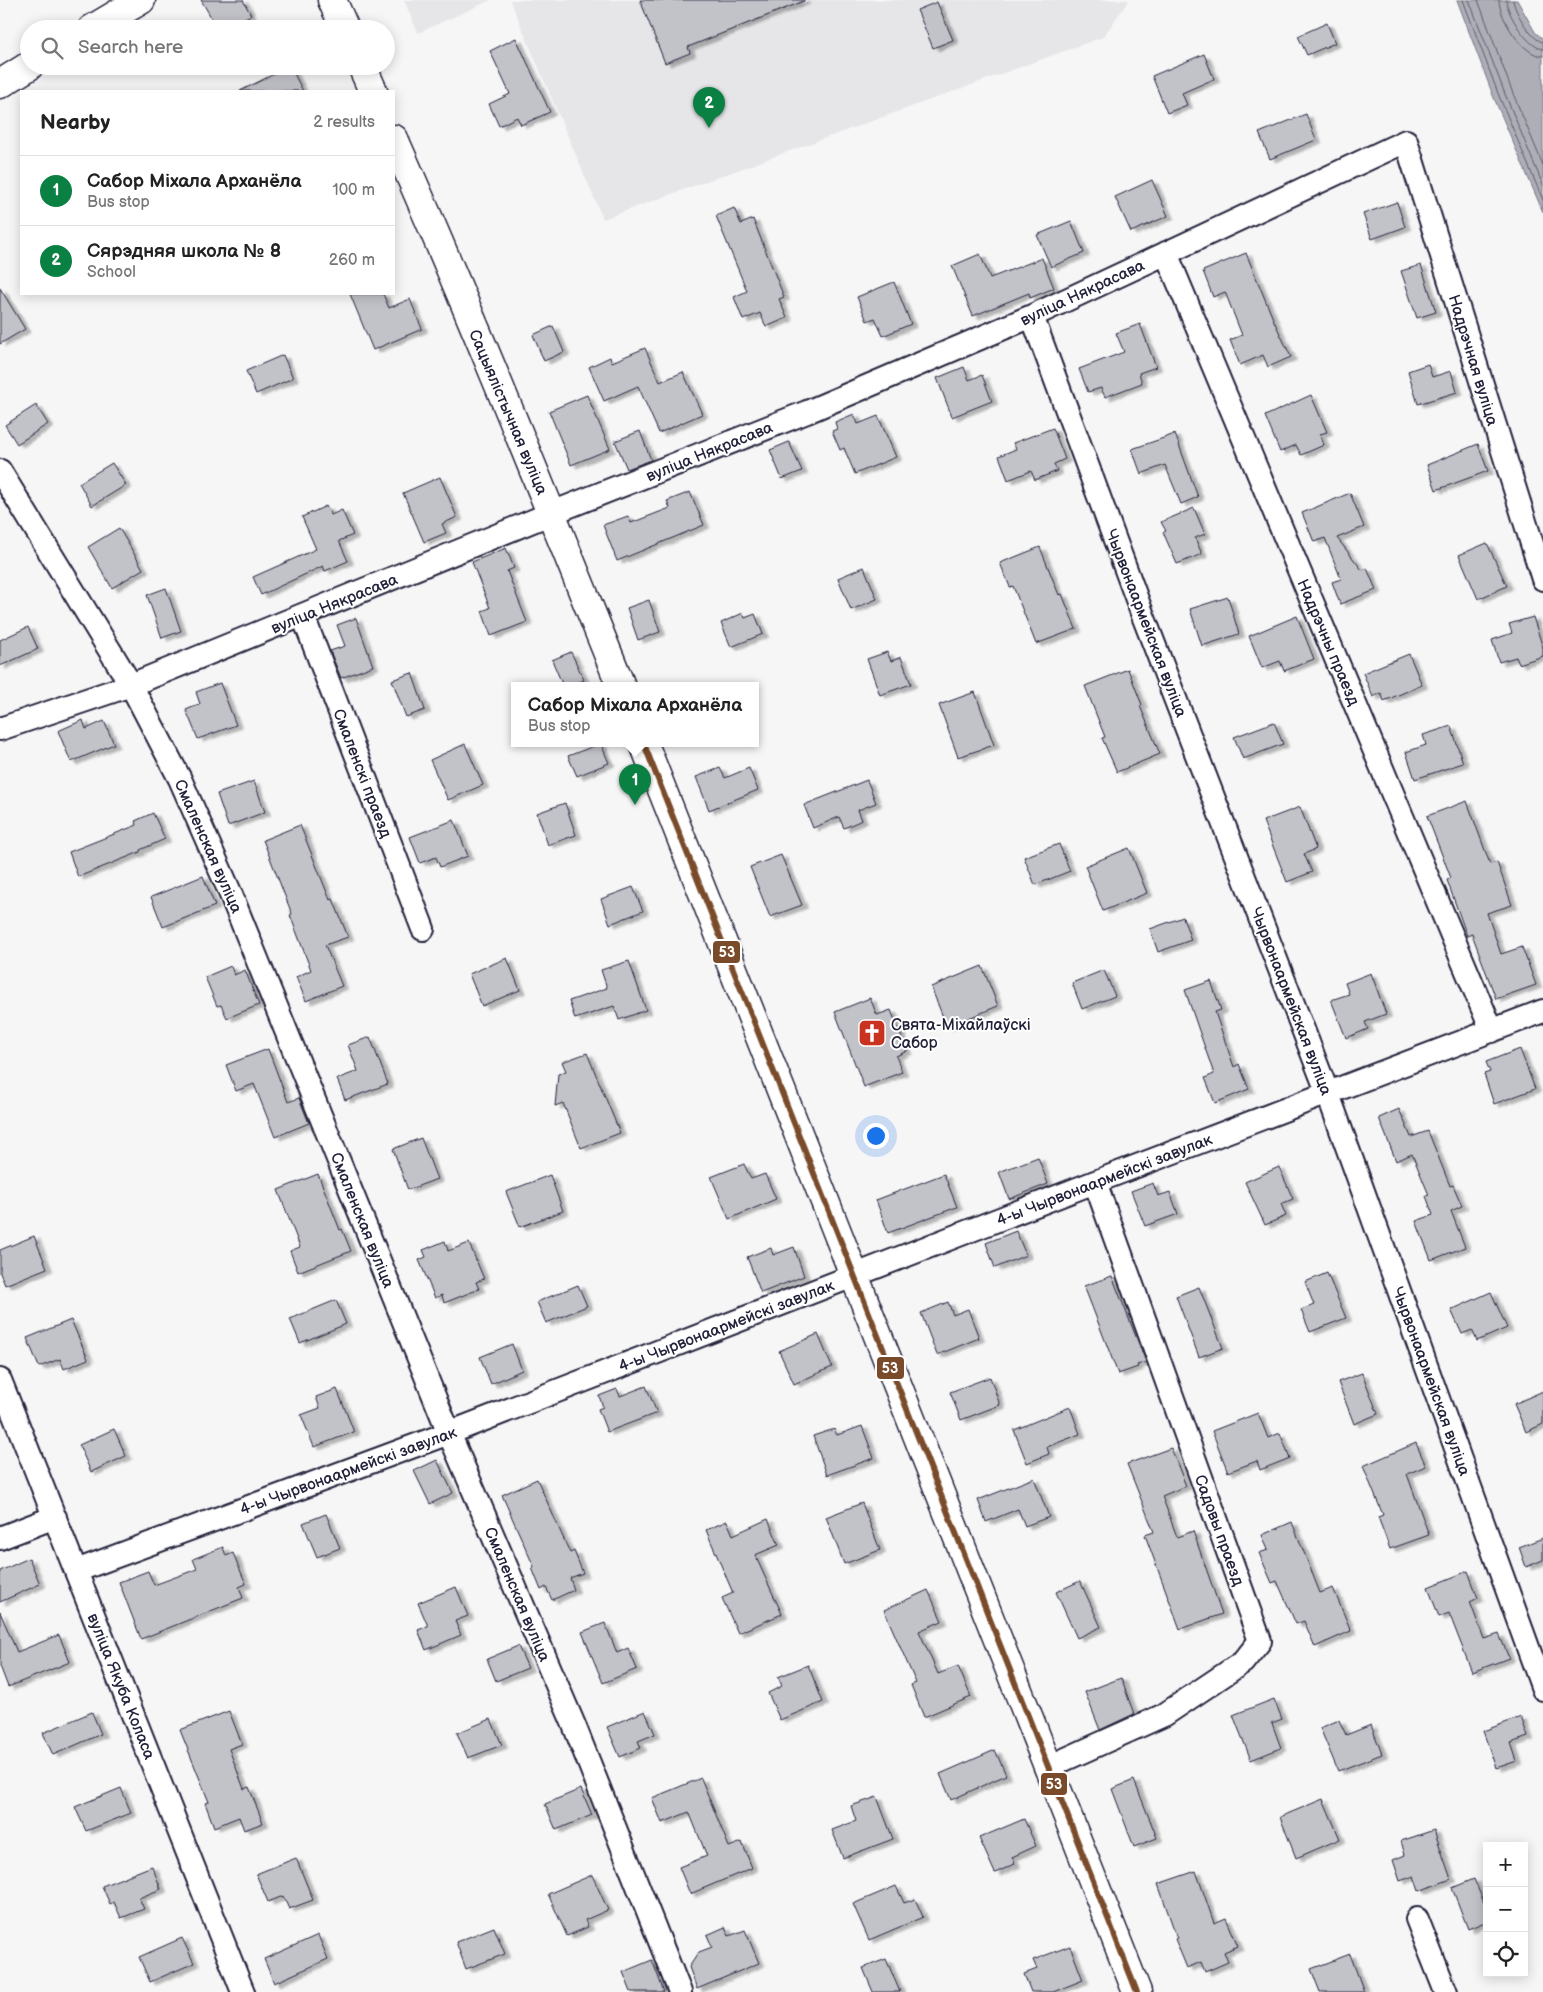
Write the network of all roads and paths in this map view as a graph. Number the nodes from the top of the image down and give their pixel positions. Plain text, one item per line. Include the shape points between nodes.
1 (140, 0) edge
2 (332, 0) edge
3 (107, 20) edge
4 (341, 20) edge
5 (20, 72) edge
6 (366, 75) edge
7 (0, 84) edge
8 (373, 90) edge
9 (395, 141) edge
10 (1406, 141) joint
11 (1166, 253) junction
12 (1032, 316) junction
13 (0, 472) edge
14 (552, 513) junction
15 (1543, 578) edge
16 (303, 616) junction
17 (619, 682) edge
18 (131, 685) junction
19 (0, 729) edge
20 (645, 747) edge
21 (423, 930) dead end
22 (1543, 1012) edge
23 (1492, 1031) junction
24 (1328, 1094) junction
25 (1095, 1182) junction
26 (855, 1275) junction
27 (0, 1380) edge
28 (449, 1433) junction
29 (55, 1517) junction
30 (0, 1538) edge
31 (76, 1571) junction
32 (1543, 1689) edge
33 (1046, 1768) junction
34 (1417, 1919) dead end
35 (243, 1992) edge
36 (680, 1992) edge
37 (1137, 1992) edge
38 (1446, 1992) edge

1 - 3 main road
2 - 4 main road
5 - 7 main road
6 - 8 main road
9 - 14 main road, Сацыялістычная вуліца
10 - 11 street, вуліца Някрасава
10 - 15 street, Надрэчная вуліца
11 - 12 street, вуліца Някрасава
11 - 23 street, Надрэчны праезд
12 - 14 street, вуліца Някрасава via 807,412
12 - 24 street, Чырвонаармейская вуліца
13 - 18 street, Смаленская вуліца
14 - 16 street, вуліца Някрасава
14 - 17 main road, Сацыялістычная вуліца
16 - 18 street, вуліца Някрасава
16 - 21 street, Смаленскі праезд
18 - 19 street, вуліца Някрасава
18 - 28 street, Смаленская вуліца via 180,779 229,890
20 - 26 main road
22 - 23 street, 4-ы Чырвонаармейскі завулак
23 - 24 street, 4-ы Чырвонаармейскі завулак
24 - 25 street, 4-ы Чырвонаармейскі завулак
24 - 32 street, Чырвонаармейская вуліца
25 - 26 street, 4-ы Чырвонаармейскі завулак
25 - 33 street, Садовы праезд via 1260,1641 1243,1662 1164,1716
26 - 28 street, 4-ы Чырвонаармейскі завулак
26 - 33 main road
27 - 29 street, вуліца Якуба Коласа
28 - 31 street, 4-ы Чырвонаармейскі завулак
28 - 36 street, Смаленская вуліца via 574,1725
29 - 30 street
29 - 31 street, вуліца Якуба Коласа
31 - 35 street, вуліца Якуба Коласа
33 - 37 main road
34 - 38 street

